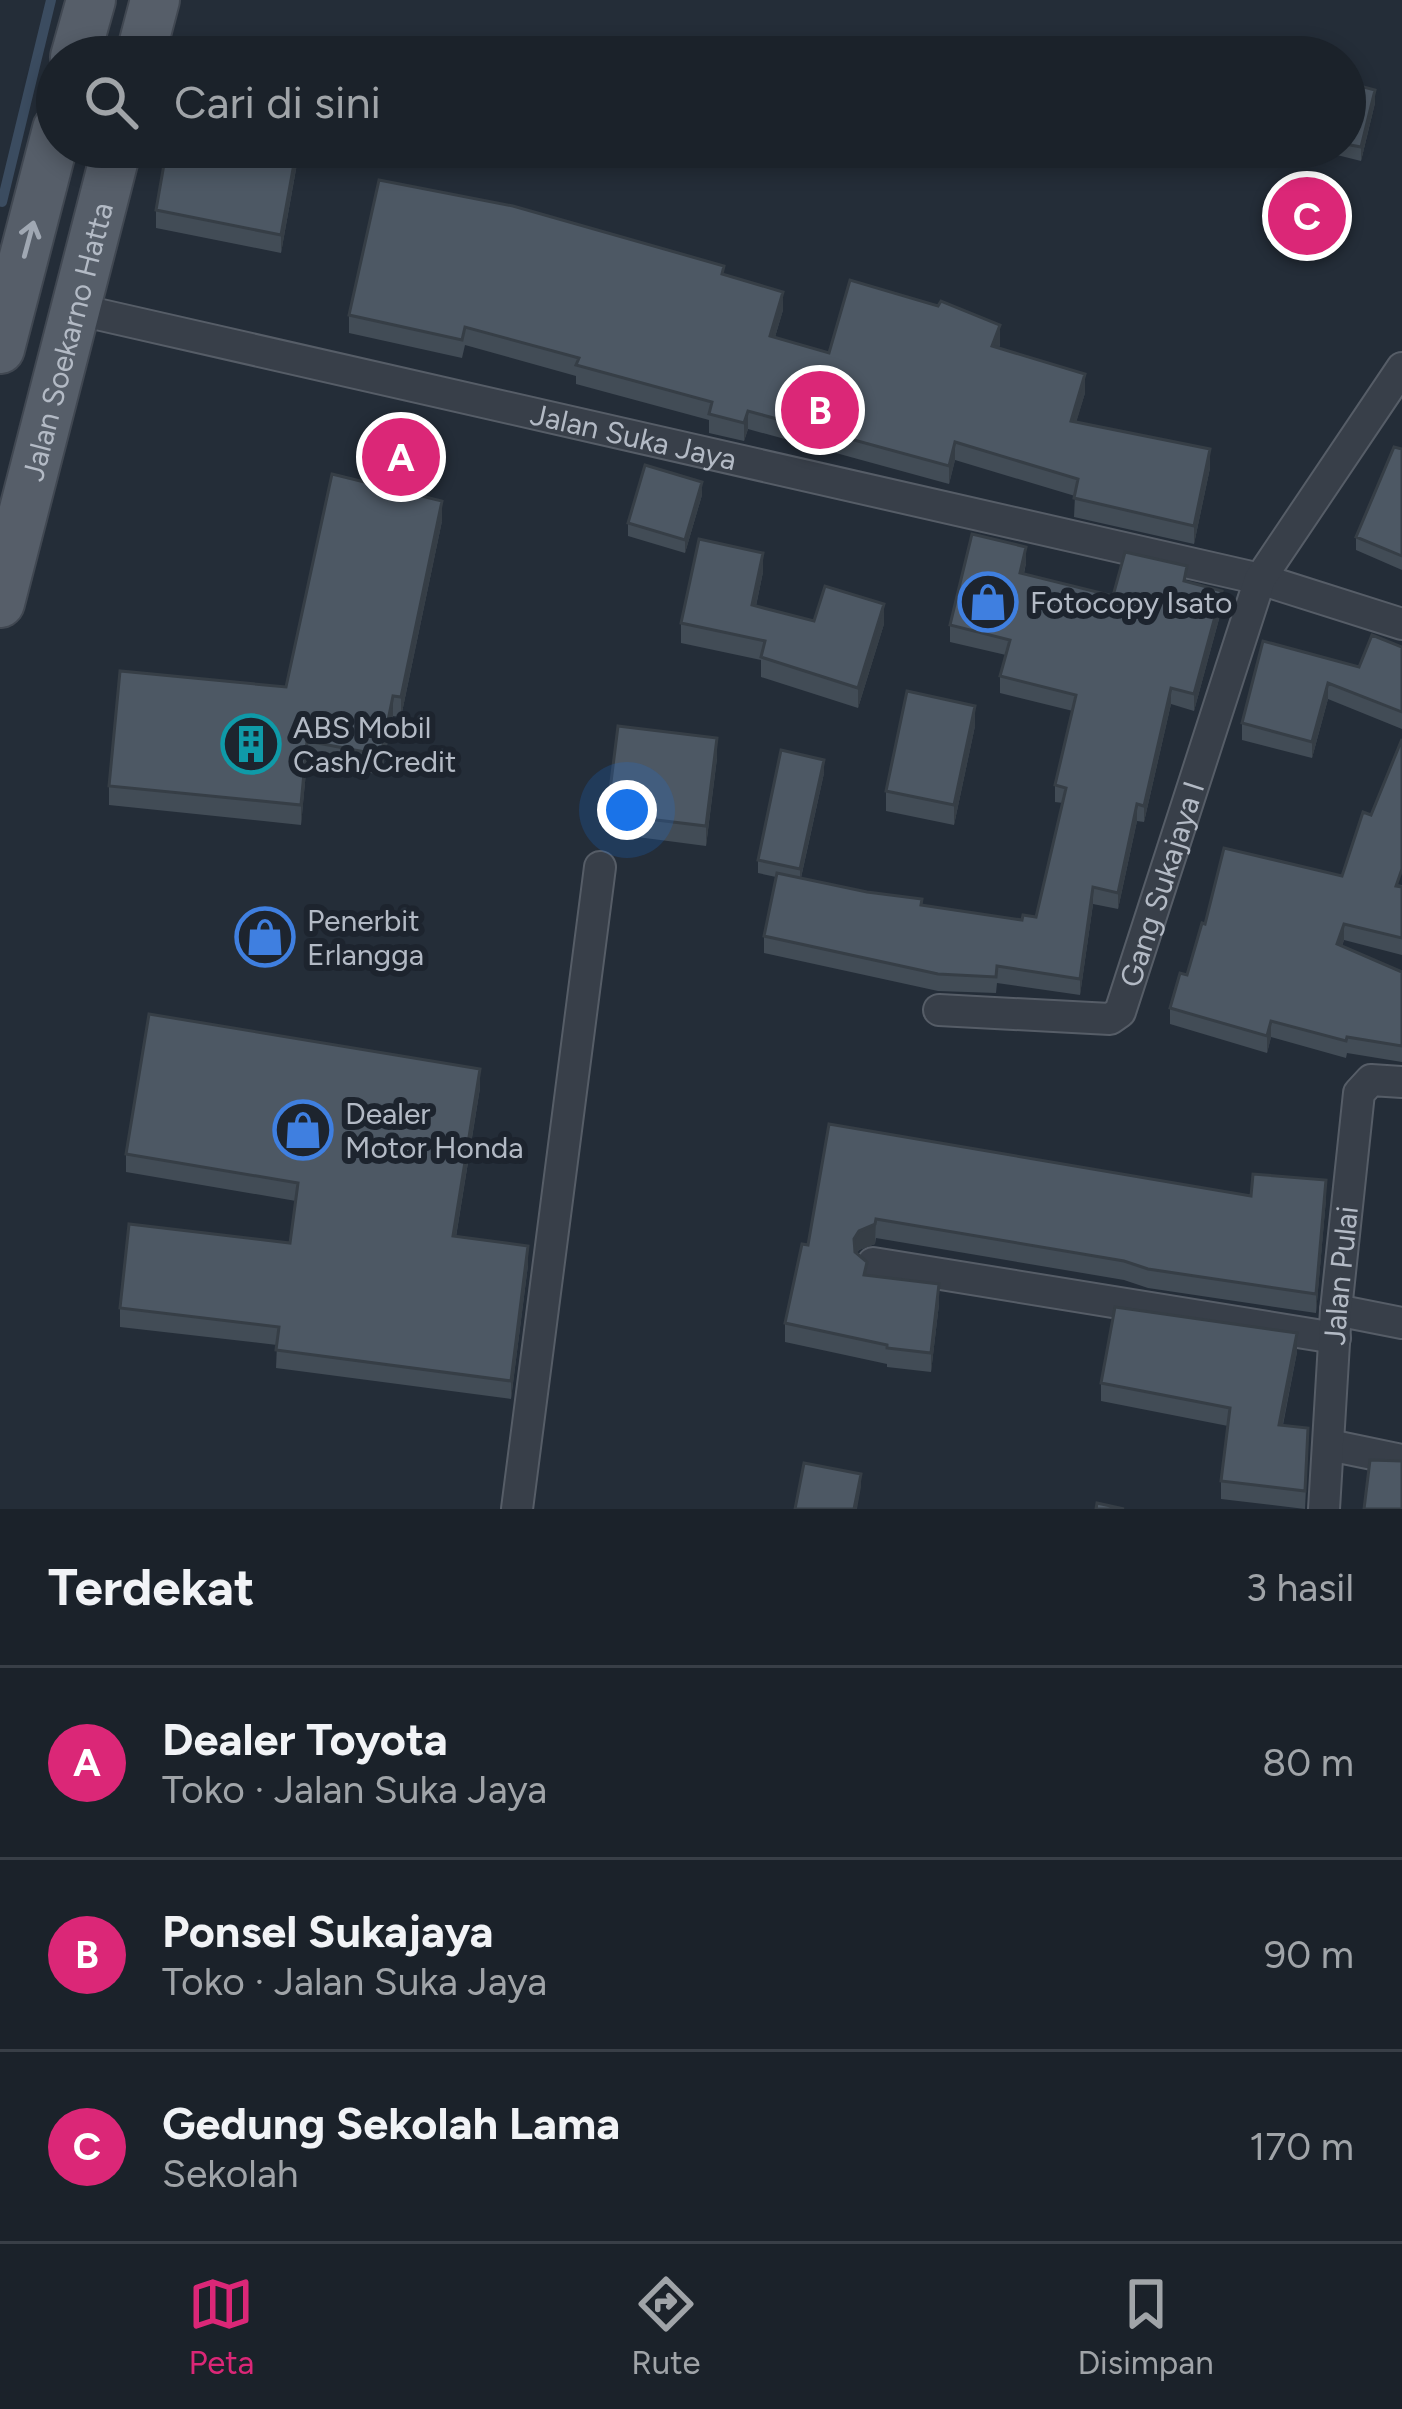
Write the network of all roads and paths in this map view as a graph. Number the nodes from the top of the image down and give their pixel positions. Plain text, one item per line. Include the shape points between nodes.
1 (91, 0) edge
2 (155, 0) edge
3 (81, 36) edge
4 (146, 36) edge
5 (47, 168) edge
6 (112, 168) edge
7 (75, 309) junction
8 (0, 349) edge
9 (1402, 368) edge
10 (1260, 579) junction
11 (0, 603) edge
12 (1402, 624) edge
13 (600, 867) dead end
14 (939, 1010) dead end
15 (1402, 1082) edge
16 (873, 1263) dead end
17 (1402, 1323) edge
18 (1336, 1324) junction
19 (1329, 1445) junction
20 (1402, 1460) edge
21 (517, 1509) edge
22 (1324, 1509) edge

1 - 3 main road
2 - 4 main road
8 -> 5 main road, Jalan Soekarno Hatta
6 - 7 main road, Jalan Soekarno Hatta
7 - 10 street, Jalan Suka Jaya
7 - 11 main road, Jalan Soekarno Hatta
9 - 10 street
10 - 12 street, Jalan Suka Jaya
10 - 14 street, Gang Sukajaya I via 1120,1012 1110,1019
13 - 21 street
15 - 18 street, Jalan Pulai via 1371,1079 1360,1093
16 - 18 street
17 - 18 street
18 - 19 street, Jalan Pulai
19 - 20 street
19 - 22 street, Jalan Pulai

